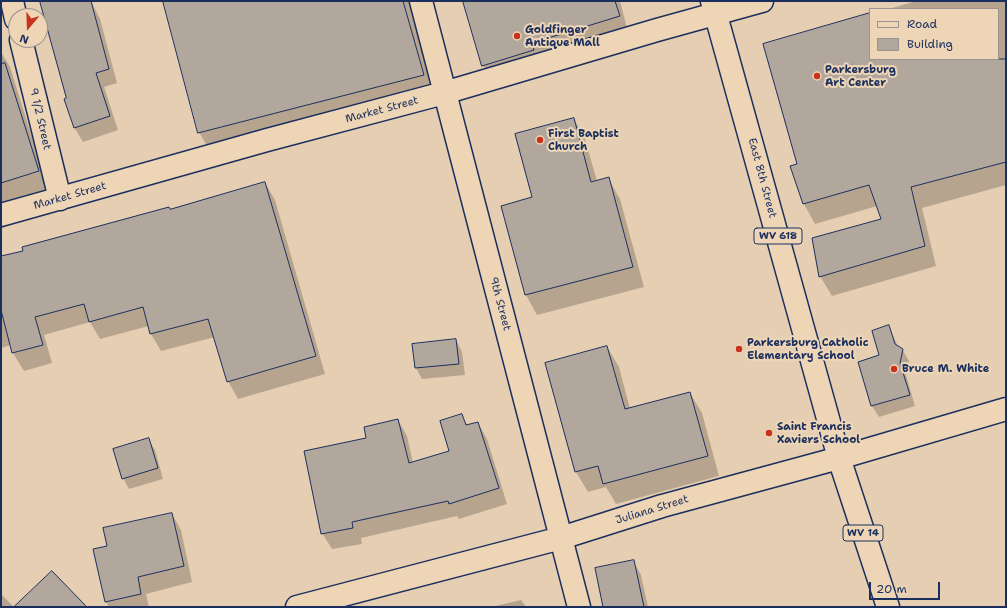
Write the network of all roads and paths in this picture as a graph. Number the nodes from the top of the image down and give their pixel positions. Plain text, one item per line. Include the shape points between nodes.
1 (421, 1) edge
2 (762, 1) edge
3 (714, 7) edge
4 (23, 48) edge
5 (444, 93) junction
6 (60, 199) junction
7 (1, 215) edge
8 (1006, 409) edge
9 (839, 458) junction
10 (561, 538) junction
11 (298, 607) edge
12 (579, 607) edge
13 (888, 607) edge

1 - 5 street, 9th Street
2 - 3 street, Market Street
3 - 5 street, Market Street
3 - 9 street, East 8th Street / WV 618
4 - 6 street, 9 1/2 Street
5 - 6 street, Market Street
5 - 10 street, 9th Street
6 - 7 street, Market Street
8 - 9 street, Juliana Street
9 - 10 street, Juliana Street via 670,504
9 - 13 street, East 8th Street / WV 14
10 - 11 street, Juliana Street
10 - 12 street, 9th Street

